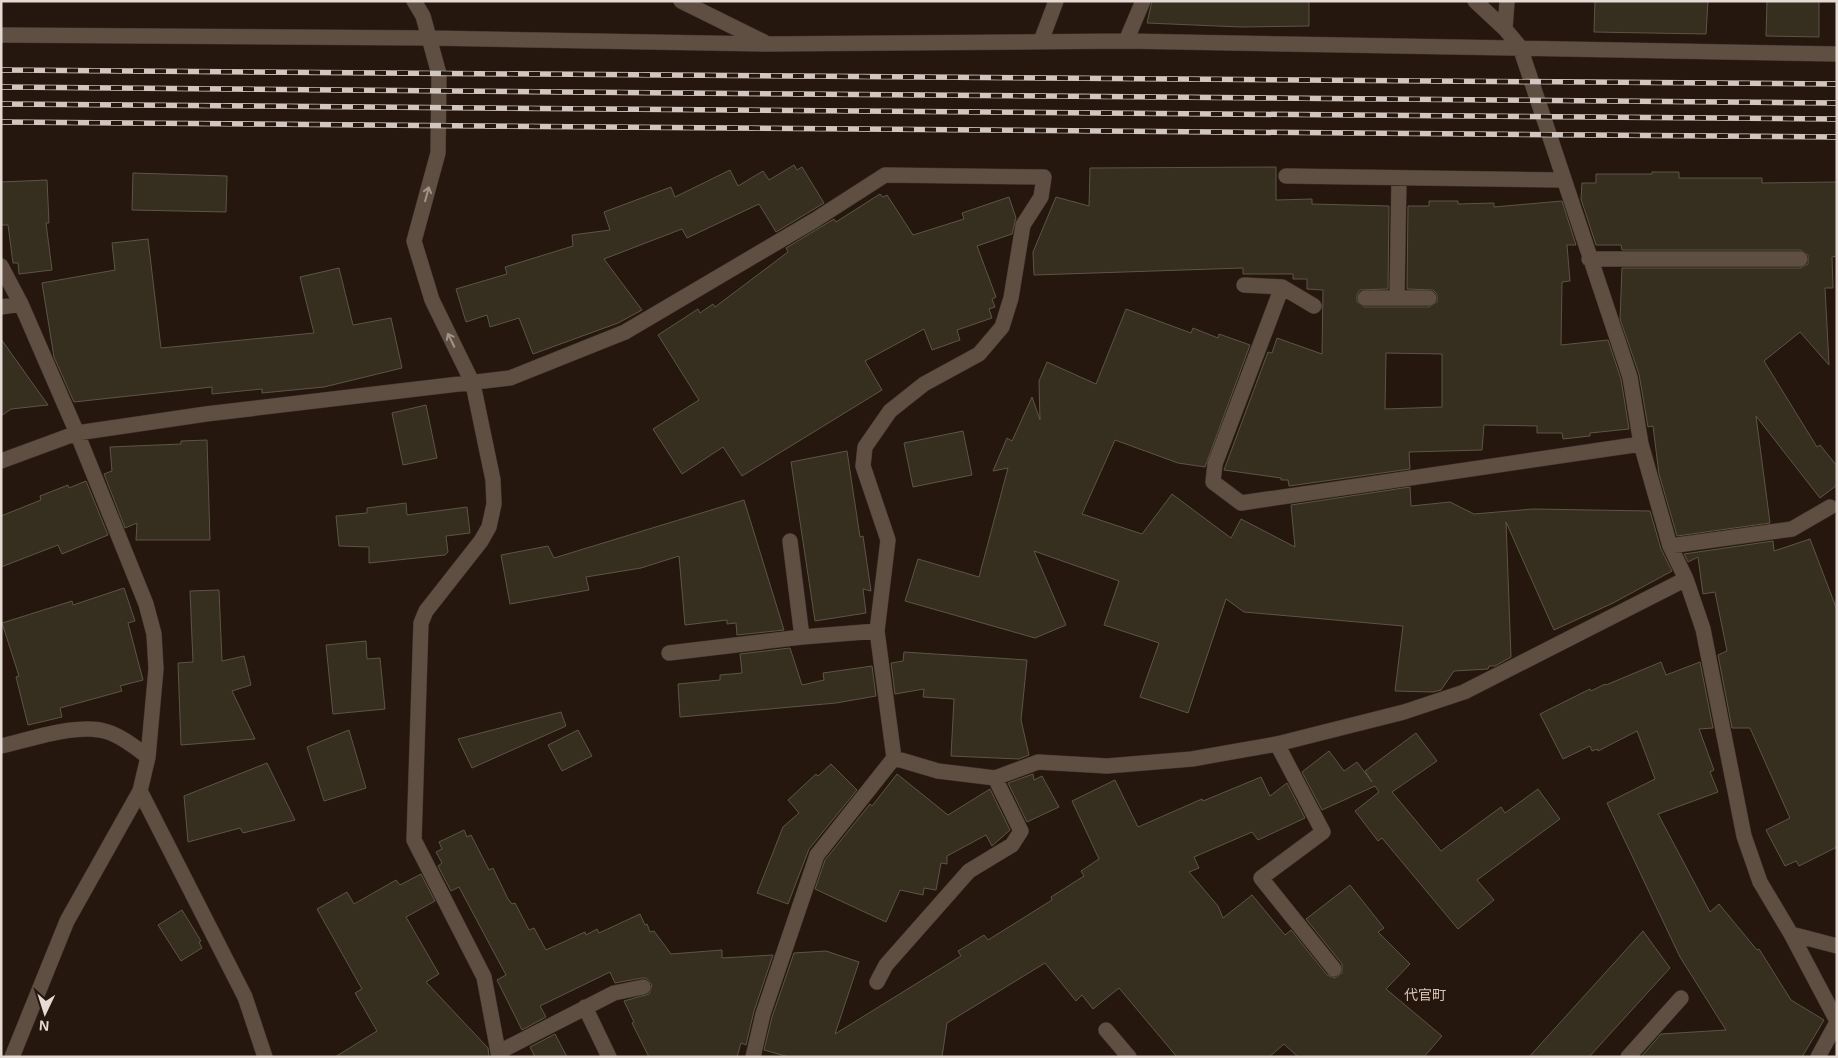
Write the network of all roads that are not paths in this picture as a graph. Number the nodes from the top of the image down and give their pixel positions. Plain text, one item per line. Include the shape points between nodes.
1 (414, 1) edge
2 (681, 1) edge
3 (1056, 1) edge
4 (1143, 1) edge
5 (1475, 1) edge
6 (1506, 1) edge
7 (1505, 29) junction
8 (1, 35) edge
9 (430, 38) junction
10 (1126, 40) junction
11 (1041, 41) junction
12 (768, 44) junction
13 (1520, 47) junction
14 (1837, 54) edge
15 (1286, 176) dead end
16 (1399, 178) junction
17 (1562, 180) junction
18 (1589, 259) junction
19 (1800, 259) dead end
20 (1, 266) edge
21 (1244, 285) dead end
22 (1282, 287) junction
23 (1365, 298) dead end
24 (1397, 298) junction
25 (1429, 298) dead end
26 (21, 304) junction
27 (1314, 306) dead end
28 (1, 307) edge
29 (473, 384) junction
30 (77, 432) junction
31 (1641, 444) junction
32 (1, 461) edge
33 (1830, 507) dead end
34 (790, 541) dead end
35 (1670, 546) junction
36 (1686, 579) junction
37 (877, 631) junction
38 (802, 637) junction
39 (669, 653) dead end
40 (1276, 744) junction
41 (1, 746) edge
42 (148, 757) junction
43 (894, 758) junction
44 (995, 778) junction
45 (140, 791) junction
46 (1791, 934) junction
47 (1837, 946) edge
48 (1334, 968) dead end
49 (877, 982) dead end
50 (642, 987) dead end
51 (1681, 998) dead end
52 (585, 1008) junction
53 (1837, 1022) edge
54 (1106, 1030) dead end
55 (499, 1054) edge
56 (12, 1057) edge
57 (265, 1057) edge
58 (609, 1057) edge
59 (753, 1057) edge
60 (1129, 1057) edge
61 (1628, 1057) edge
62 (1818, 1057) edge

1 - 9 street
2 - 12 street
3 - 11 street
4 - 10 street
5 - 7 street
6 - 7 street
7 - 13 street
8 - 9 street
9 - 12 street
29 -> 9 street via 432,300 414,241 438,153 439,74
10 - 11 street
10 - 13 street
11 - 12 street
13 - 14 street
13 - 17 street
15 - 16 street
16 - 17 street
16 - 24 street
17 - 18 street
18 - 19 street
18 - 31 street via 1630,377
20 - 26 street
21 - 22 street
22 - 27 street
22 - 31 street via 1215,464 1213,482 1241,503
23 - 24 street
24 - 25 street
26 - 28 street
26 - 30 street
29 - 30 street
29 - 37 street via 510,378 625,332 885,175 1044,177 1041,197 1023,225 1011,298 1002,326 979,354 924,384 890,411 865,448 863,466 888,540
29 - 55 street via 493,480 494,504 489,527 481,541 426,611 421,623 414,840 484,977
30 - 32 street
30 - 42 street via 146,604 154,634 156,669
31 - 35 street
33 - 35 street via 1792,529
34 - 38 street
35 - 36 street
36 - 40 street via 1464,692 1404,712
36 - 46 street via 1703,629 1744,836 1760,882
37 - 38 street
37 - 43 street
38 - 39 street
40 - 44 street via 1192,759 1116,765 1038,762
40 - 48 street via 1322,832 1260,878
41 - 42 street via 79,729 108,732
42 - 45 street
43 - 44 street via 938,771
43 - 59 street via 818,855 763,1014
44 - 49 street via 1021,831 1017,838 1012,845 969,871 886,965
45 - 56 street via 67,921
45 - 57 street via 245,997
46 - 47 street
46 - 53 street
50 - 52 street via 614,993
51 - 61 street
52 - 55 street
52 - 58 street
53 - 62 street
54 - 60 street

